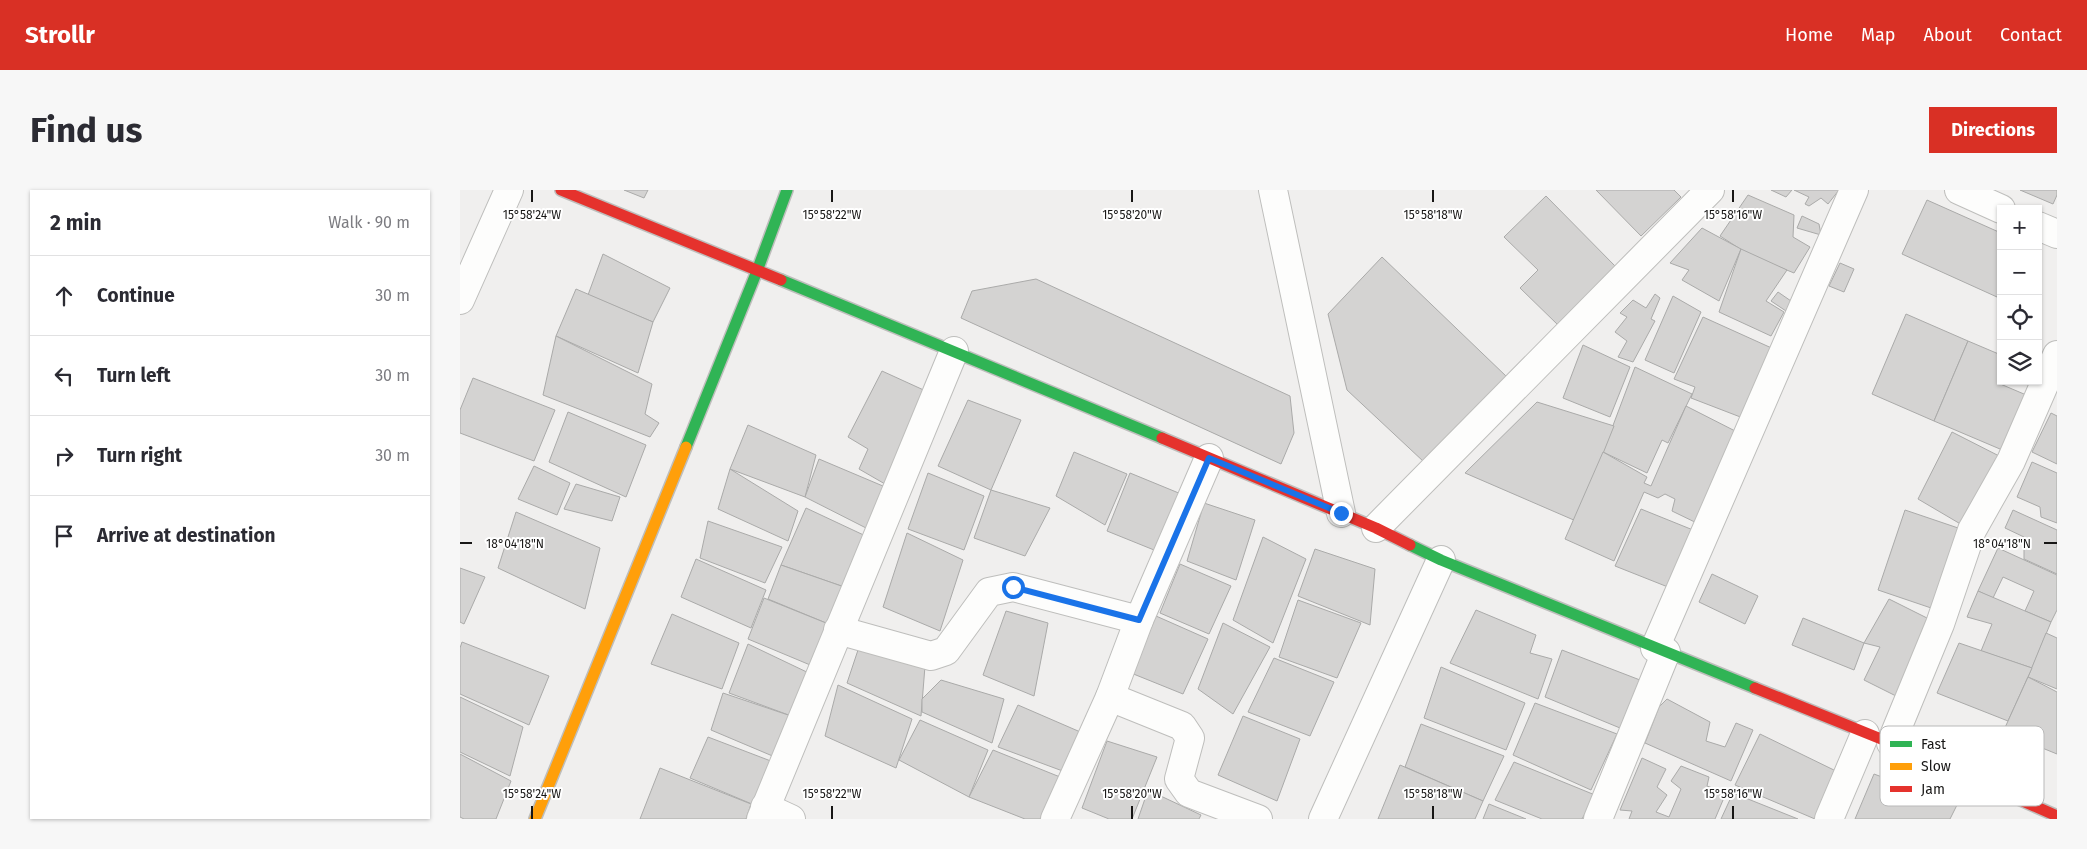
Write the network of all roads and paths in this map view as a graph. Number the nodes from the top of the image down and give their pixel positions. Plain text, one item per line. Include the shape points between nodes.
1 (509, 190) edge
2 (561, 190) edge
3 (787, 190) edge
4 (1273, 190) edge
5 (1710, 190) edge
6 (1854, 190) edge
7 (1959, 190) edge
8 (1997, 207) edge
9 (2042, 228) edge
10 (2057, 234) edge
11 (757, 271) junction
12 (460, 300) edge
13 (954, 350) junction
14 (2057, 355) edge
15 (1209, 458) junction
16 (1341, 513) junction
17 (1376, 528) junction
18 (1441, 560) junction
19 (1139, 620) junction
20 (838, 630) junction
21 (1660, 650) junction
22 (1110, 697) junction
23 (1898, 726) edge
24 (1865, 734) junction
25 (1880, 739) edge
26 (2034, 806) edge
27 (763, 813) edge
28 (2057, 816) edge
29 (535, 819) edge
30 (791, 819) edge
31 (1055, 819) edge
32 (1258, 819) edge
33 (1323, 819) edge
34 (1598, 819) edge
35 (1829, 819) edge

1 - 12 street
2 - 11 street
3 - 11 street
4 - 16 street
5 - 17 street
6 - 21 street
7 - 8 street
9 - 10 street
11 - 13 street
11 - 29 street
13 - 15 street
13 - 20 street
14 - 23 street via 2011,461 1972,530 1940,624
15 - 16 street
15 - 19 street
16 - 17 street
17 - 18 street
18 - 21 street
18 - 33 street
19 - 20 street via 1013,587 989,592 946,651 931,656
19 - 22 street
20 - 27 street
21 - 24 street
21 - 34 street
22 - 31 street
22 - 32 street via 1182,726 1190,738 1179,779 1189,793
24 - 25 street
24 - 35 street
26 - 28 street
27 - 30 street

